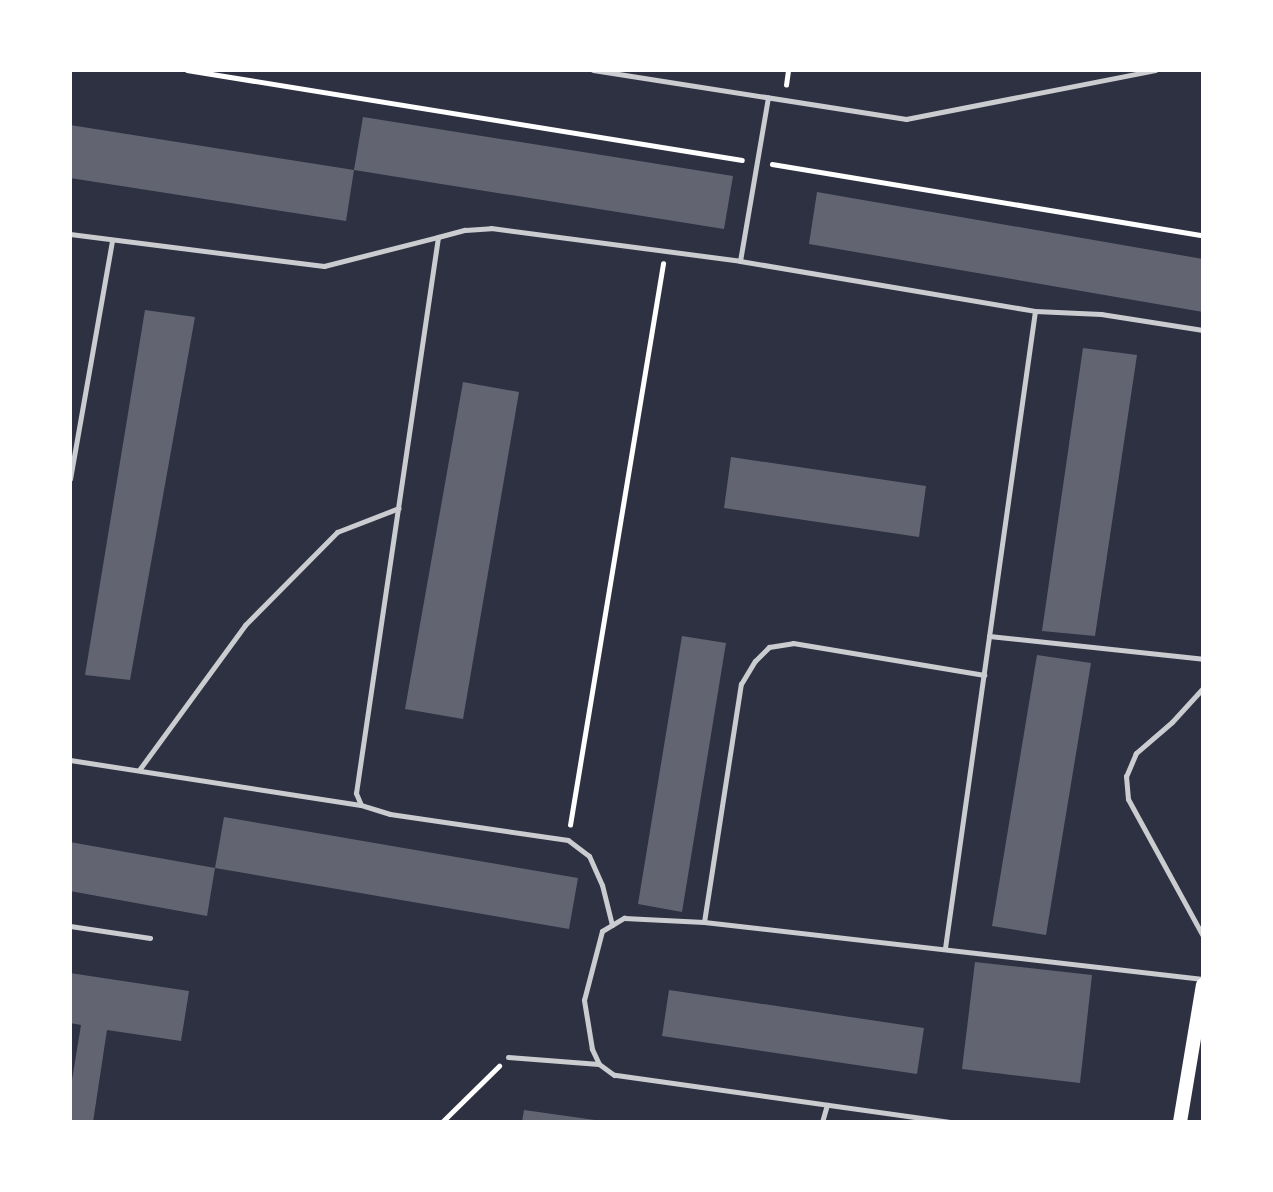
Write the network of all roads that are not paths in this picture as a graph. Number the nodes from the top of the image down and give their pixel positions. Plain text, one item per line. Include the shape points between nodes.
1 (593, 70) edge
2 (1155, 70) edge
3 (768, 97) junction
4 (70, 234) edge
5 (438, 237) junction
6 (112, 242) junction
7 (740, 261) junction
8 (1035, 311) junction
9 (1203, 330) edge
10 (70, 479) edge
11 (399, 508) junction
12 (989, 636) junction
13 (1203, 659) edge
14 (984, 675) junction
15 (1203, 688) edge
16 (70, 760) edge
17 (139, 770) junction
18 (360, 805) junction
19 (704, 922) junction
20 (612, 925) junction
21 (70, 926) edge
22 (1203, 936) edge
23 (150, 939) dead end
24 (945, 948) junction
25 (1203, 979) edge
26 (1203, 985) edge
27 (508, 1057) road end
28 (599, 1064) junction
29 (827, 1105) junction
30 (922, 1121) edge
31 (822, 1122) edge
32 (950, 1122) edge
33 (1180, 1122) edge

1 - 3 lane
2 - 3 lane via 906,118
3 - 7 lane
4 - 6 lane
5 - 6 lane via 324,266
5 - 7 lane via 491,228
5 - 11 lane
6 - 10 lane
7 - 8 lane
8 - 9 lane via 1101,314
8 - 12 lane
11 - 17 lane via 337,532 254,616
11 - 18 lane via 357,777
12 - 13 lane
12 - 14 lane
14 - 19 lane via 793,643 769,647 741,684
14 - 24 lane
15 - 22 lane via 1136,753 1126,776 1128,799
16 - 17 lane
17 - 18 lane
18 - 20 lane via 390,814 568,840 589,856
19 - 20 lane via 624,918
19 - 24 lane
20 - 28 lane via 602,931 584,1000
21 - 23 lane
24 - 25 lane
26 - 33 main road
27 - 28 lane
28 - 29 lane via 614,1075
29 - 30 lane
29 - 31 lane
30 - 32 lane

